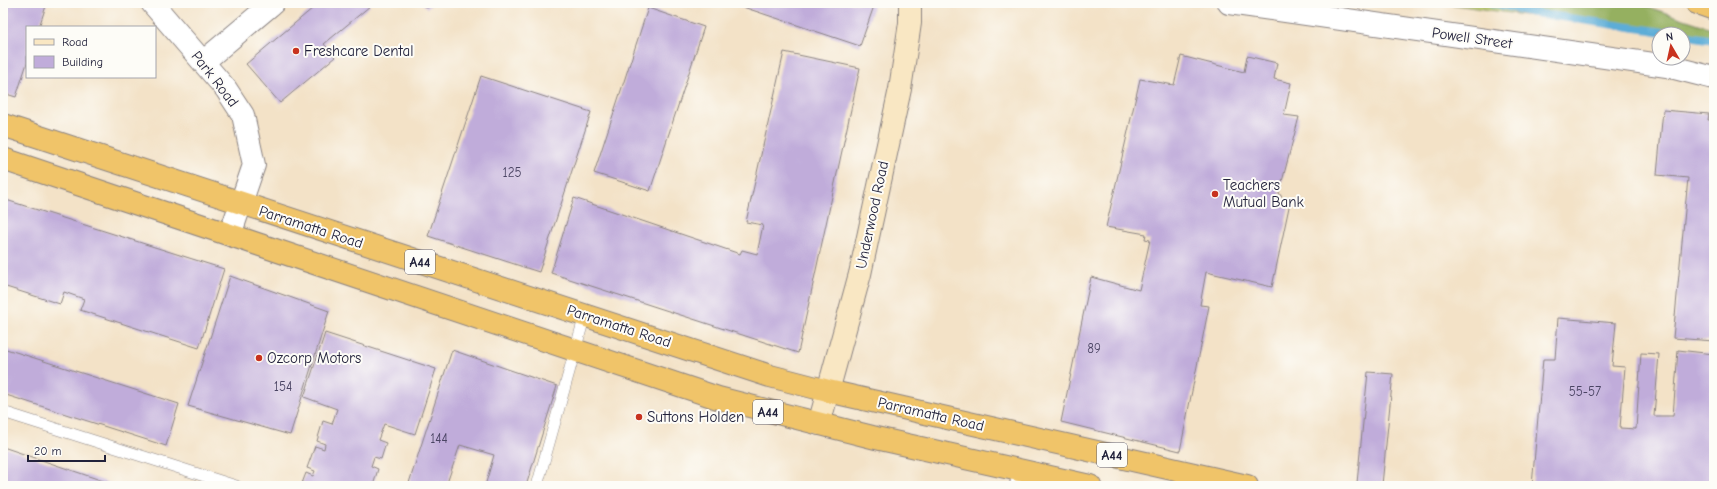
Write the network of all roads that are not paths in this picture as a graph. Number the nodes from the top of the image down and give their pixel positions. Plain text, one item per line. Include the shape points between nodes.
1 (152, 3) edge
2 (272, 3) edge
3 (910, 3) edge
4 (1229, 3) edge
5 (1697, 3) edge
6 (1714, 9) edge
7 (203, 62) junction
8 (1714, 78) edge
9 (3, 125) edge
10 (3, 159) edge
11 (241, 204) junction
12 (230, 235) junction
13 (585, 315) junction
14 (574, 351) junction
15 (828, 391) junction
16 (3, 412) edge
17 (819, 424) junction
18 (1022, 479) edge
19 (236, 486) edge
20 (537, 486) edge
21 (1090, 486) edge
22 (1247, 486) edge

1 - 7 street, Park Road
2 - 7 street
3 - 15 main road, Underwood Road via 910,23 900,90 860,274
4 - 8 street, Powell Street via 1667,66
5 - 6 highway
7 - 11 street, Park Road via 226,89 243,115 254,165
9 - 11 highway, Parramatta Road / A44
10 - 12 highway, A44
11 - 12 street, Park Road
11 - 13 highway, Parramatta Road / A44
12 - 14 highway, A44
13 - 14 lane
13 - 15 highway, Parramatta Road / A44 via 770,376
14 - 17 highway, A44 via 718,398
14 - 20 lane
15 - 17 main road, Underwood Road
15 - 22 highway, Parramatta Road / A44
16 - 19 lane
17 - 18 highway, A44
18 - 21 highway, A44

